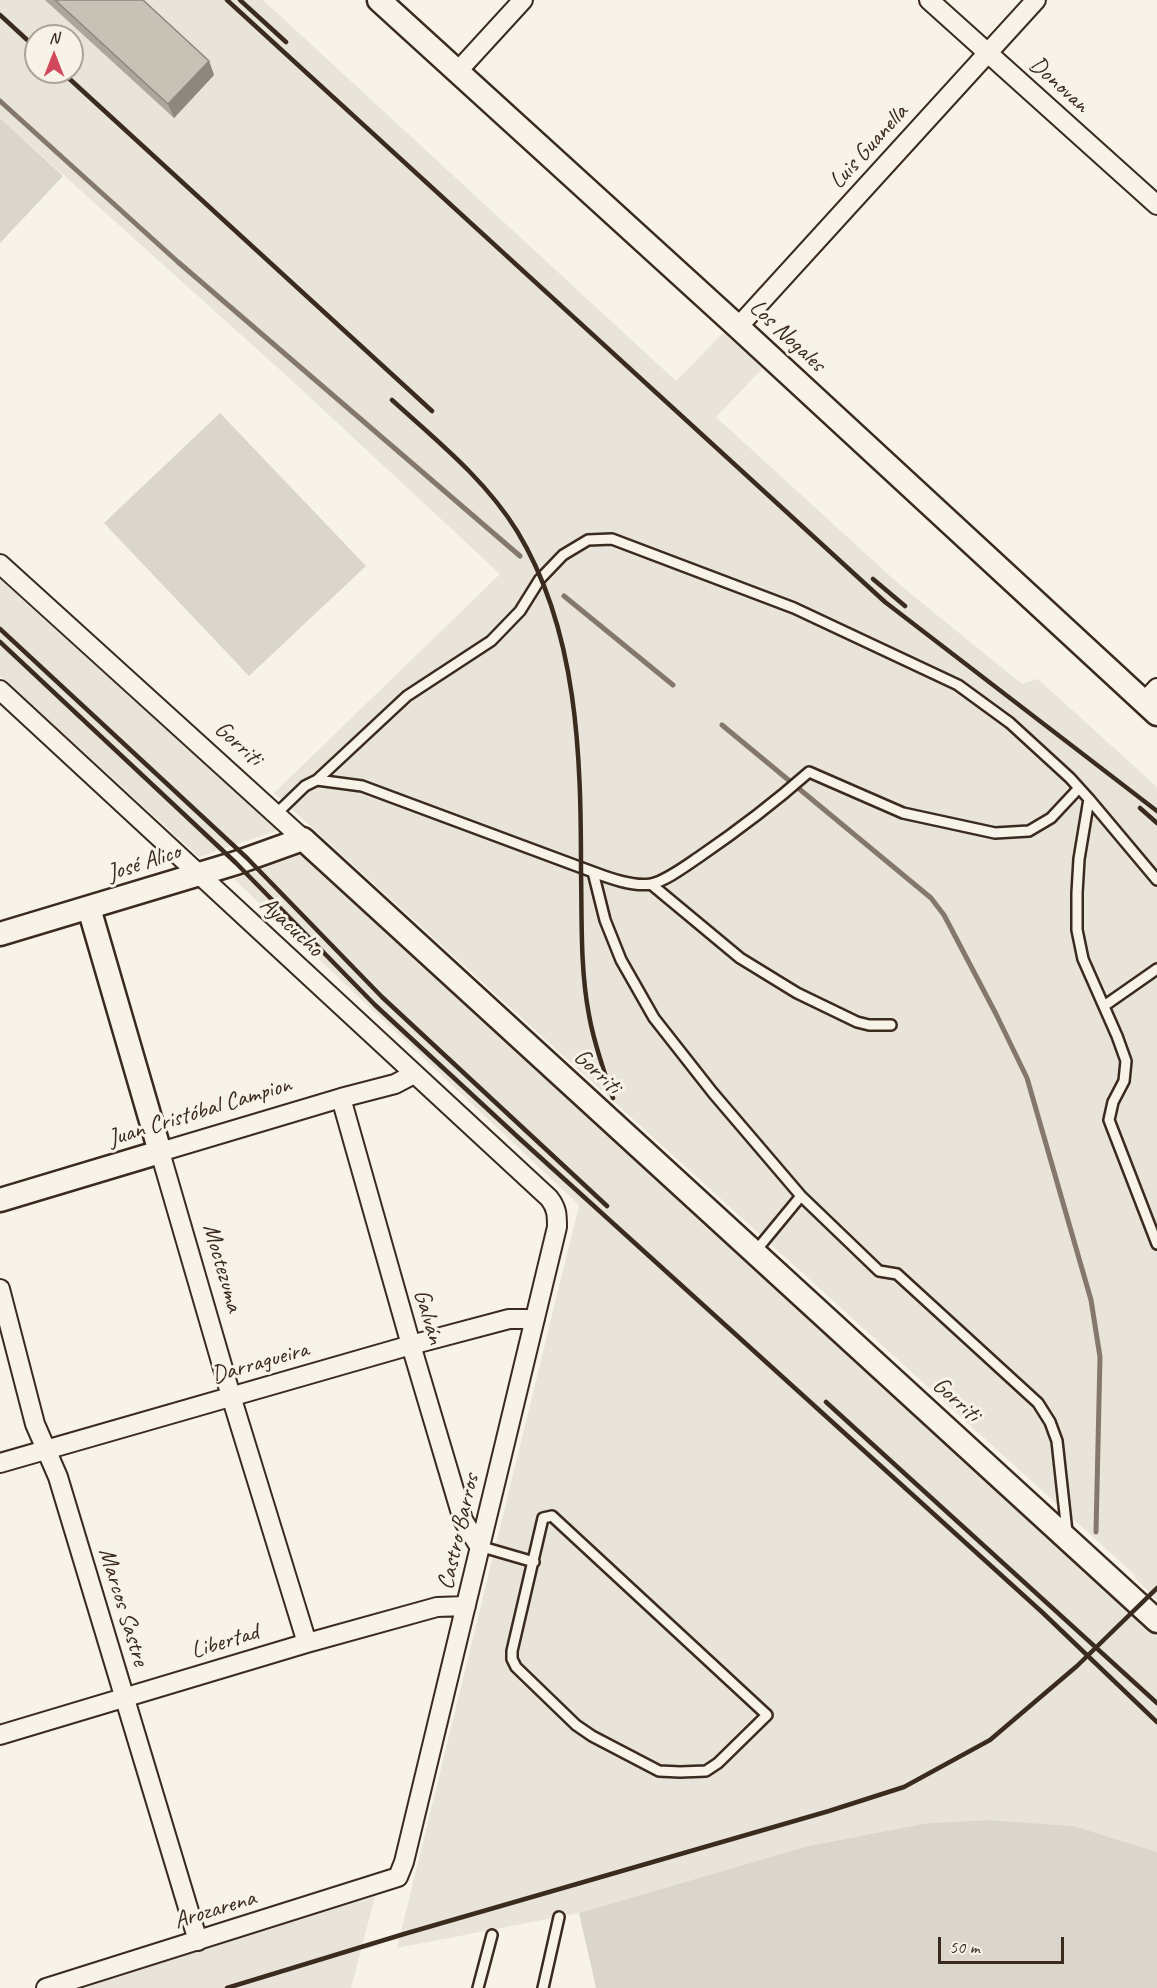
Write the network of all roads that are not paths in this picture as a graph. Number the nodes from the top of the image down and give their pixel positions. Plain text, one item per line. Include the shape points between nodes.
1 (379, 0) edge
2 (522, 0) edge
3 (929, 0) edge
4 (1036, 0) edge
5 (988, 52) junction
6 (457, 72) junction
7 (1157, 205) edge
8 (738, 327) junction
9 (0, 564) edge
10 (0, 690) edge
11 (1153, 701) edge
12 (317, 780) junction
13 (1079, 788) junction
14 (1089, 799) junction
15 (275, 814) junction
16 (303, 839) junction
17 (593, 872) junction
18 (198, 874) junction
19 (1157, 880) edge
20 (651, 884) junction
21 (89, 908) junction
22 (0, 934) edge
23 (1157, 969) edge
24 (1104, 1006) junction
25 (891, 1025) dead end
26 (414, 1074) junction
27 (341, 1098) junction
28 (160, 1152) junction
29 (801, 1196) junction
30 (549, 1198) joint
31 (0, 1200) edge
32 (1157, 1244) edge
33 (754, 1252) junction
34 (0, 1289) edge
35 (535, 1319) junction
36 (411, 1345) junction
37 (231, 1396) junction
38 (45, 1449) junction
39 (0, 1464) edge
40 (1067, 1539) junction
41 (479, 1546) junction
42 (534, 1562) junction
43 (466, 1606) junction
44 (1157, 1621) edge
45 (307, 1643) junction
46 (125, 1698) junction
47 (0, 1735) edge
48 (398, 1877) joint
49 (559, 1917) dead end
50 (492, 1935) dead end
51 (198, 1941) junction
52 (46, 1988) edge
53 (478, 1988) edge
54 (543, 1988) edge

1 - 6 street, Los Nogales
2 - 6 street
3 - 5 street, Donovan
4 - 5 street, Luis Guanella
5 - 7 street, Donovan
5 - 8 street, Luis Guanella
6 - 8 street, Los Nogales
8 - 11 street, Los Nogales
9 - 15 street, Gorriti
10 - 18 street, Ayacucho
12 - 13 lane via 407,696 491,641 563,555 588,540 612,539 794,608 958,685 1010,723
12 - 15 lane
12 - 17 lane via 362,786
13 - 14 lane
13 - 20 lane via 1051,818 1029,831 995,833 903,813 808,772 709,850
14 - 19 lane
14 - 24 lane via 1079,859 1077,930 1083,959
15 - 16 street, Gorriti
16 - 18 street, José Alico
16 - 33 street, Gorriti
17 - 20 lane
17 - 29 lane via 604,920 621,960 654,1018
18 - 21 street, José Alico
18 - 26 street, Ayacucho
20 - 25 lane via 740,958 797,993 857,1022
21 - 22 street, José Alico
21 - 28 street, Moctezuma
23 - 24 lane
24 - 32 lane via 1126,1061 1124,1081 1109,1120
26 - 27 street, Juan Cristóbal Campion via 395,1084
26 - 30 street, Ayacucho
27 - 28 street, Juan Cristóbal Campion
27 - 36 street, Galván
28 - 31 street, Juan Cristóbal Campion
28 - 37 street, Moctezuma
29 - 33 lane
29 - 40 lane via 879,1271 897,1274 1038,1402 1057,1441
30 - 35 street, Castro Barros via 557,1213 557,1227
33 - 40 street, Gorriti
34 - 38 street, Marcos Sastre
35 - 36 street, Darragueira via 509,1319
35 - 41 street, Castro Barros
36 - 37 street, Darragueira
36 - 41 street, Galván via 463,1520
37 - 38 street, Darragueira
37 - 45 street, Moctezuma
38 - 39 street, Darragueira
38 - 46 street, Marcos Sastre via 58,1478
40 - 44 street, Gorriti
41 - 42 lane
41 - 43 street, Castro Barros
42 - 42 lane via 543,1518 552,1516 766,1715 706,1771 659,1771 592,1736 576,1725 512,1659
43 - 45 street, Libertad via 437,1607
43 - 48 street, Castro Barros
45 - 46 street, Libertad
46 - 47 street, Libertad
46 - 51 street, Marcos Sastre
48 - 51 street, Arozarena
49 - 54 lane
50 - 53 lane
51 - 52 street, Arozarena

